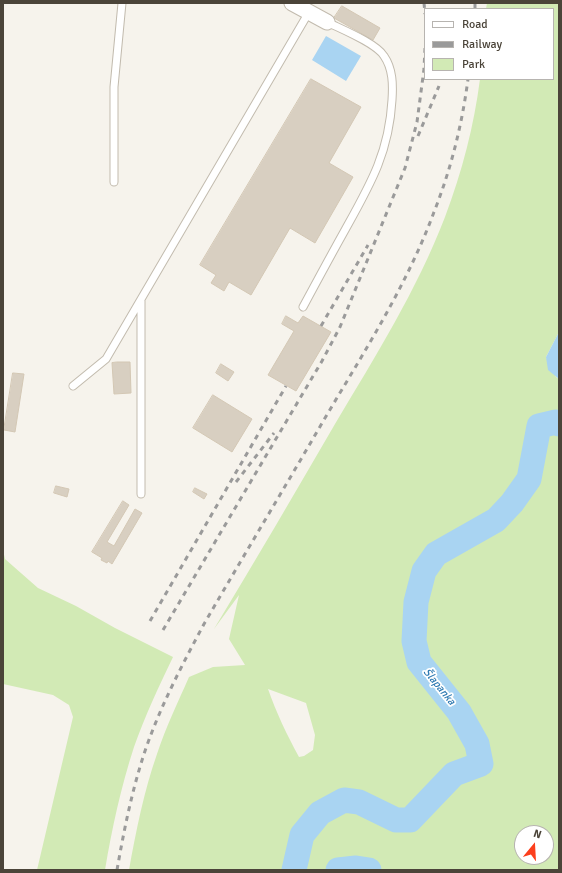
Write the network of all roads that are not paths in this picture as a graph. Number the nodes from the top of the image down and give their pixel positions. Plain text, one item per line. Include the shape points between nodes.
1 (122, 3) edge
2 (292, 3) edge
3 (309, 12) junction
4 (327, 22) joint
5 (114, 182) dead end
6 (141, 301) junction
7 (303, 307) dead end
8 (73, 386) dead end
9 (141, 494) dead end

1 - 5 lane via 114,87
2 - 3 street
3 - 4 street
3 - 6 lane
4 - 7 lane via 374,46 384,55 390,67 393,86 392,109 386,142 372,181
6 - 8 lane via 106,359
6 - 9 lane

